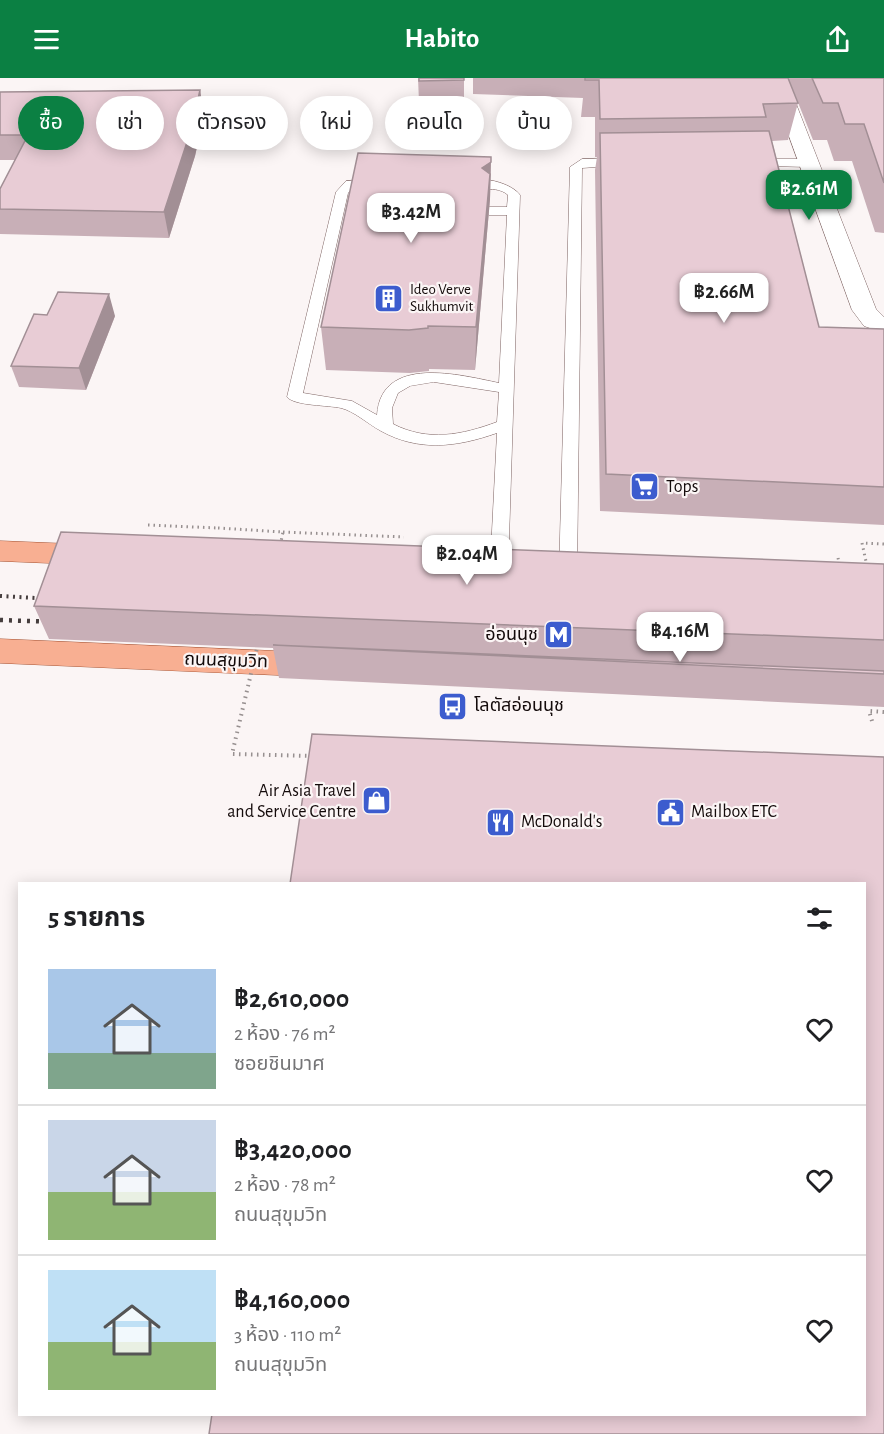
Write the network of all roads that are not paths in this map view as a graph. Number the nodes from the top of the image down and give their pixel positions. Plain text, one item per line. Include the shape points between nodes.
1 (777, 78) edge
2 (634, 162) edge
3 (809, 163) junction
4 (777, 179) edge
5 (389, 183) edge
6 (448, 185) edge
7 (489, 211) edge
8 (513, 211) junction
9 (884, 326) edge
10 (507, 389) junction
11 (504, 425) junction
12 (386, 427) junction
13 (0, 551) edge
14 (119, 556) edge
15 (0, 651) edge
16 (346, 666) edge

1 - 3 street
2 - 11 lane via 576,167 533,573
3 - 4 lane via 764,162 774,167
3 - 9 street via 864,310 872,321
5 - 12 lane via 355,183 343,190 295,396 347,404
6 - 8 lane via 508,188 514,195
7 - 8 lane
8 - 10 lane
10 - 11 lane
10 - 12 lane via 450,378 406,382 388,397
11 - 12 lane via 474,437 440,441 408,438
13 - 14 main road
15 - 16 main road, ถนนสุขุมวิท

